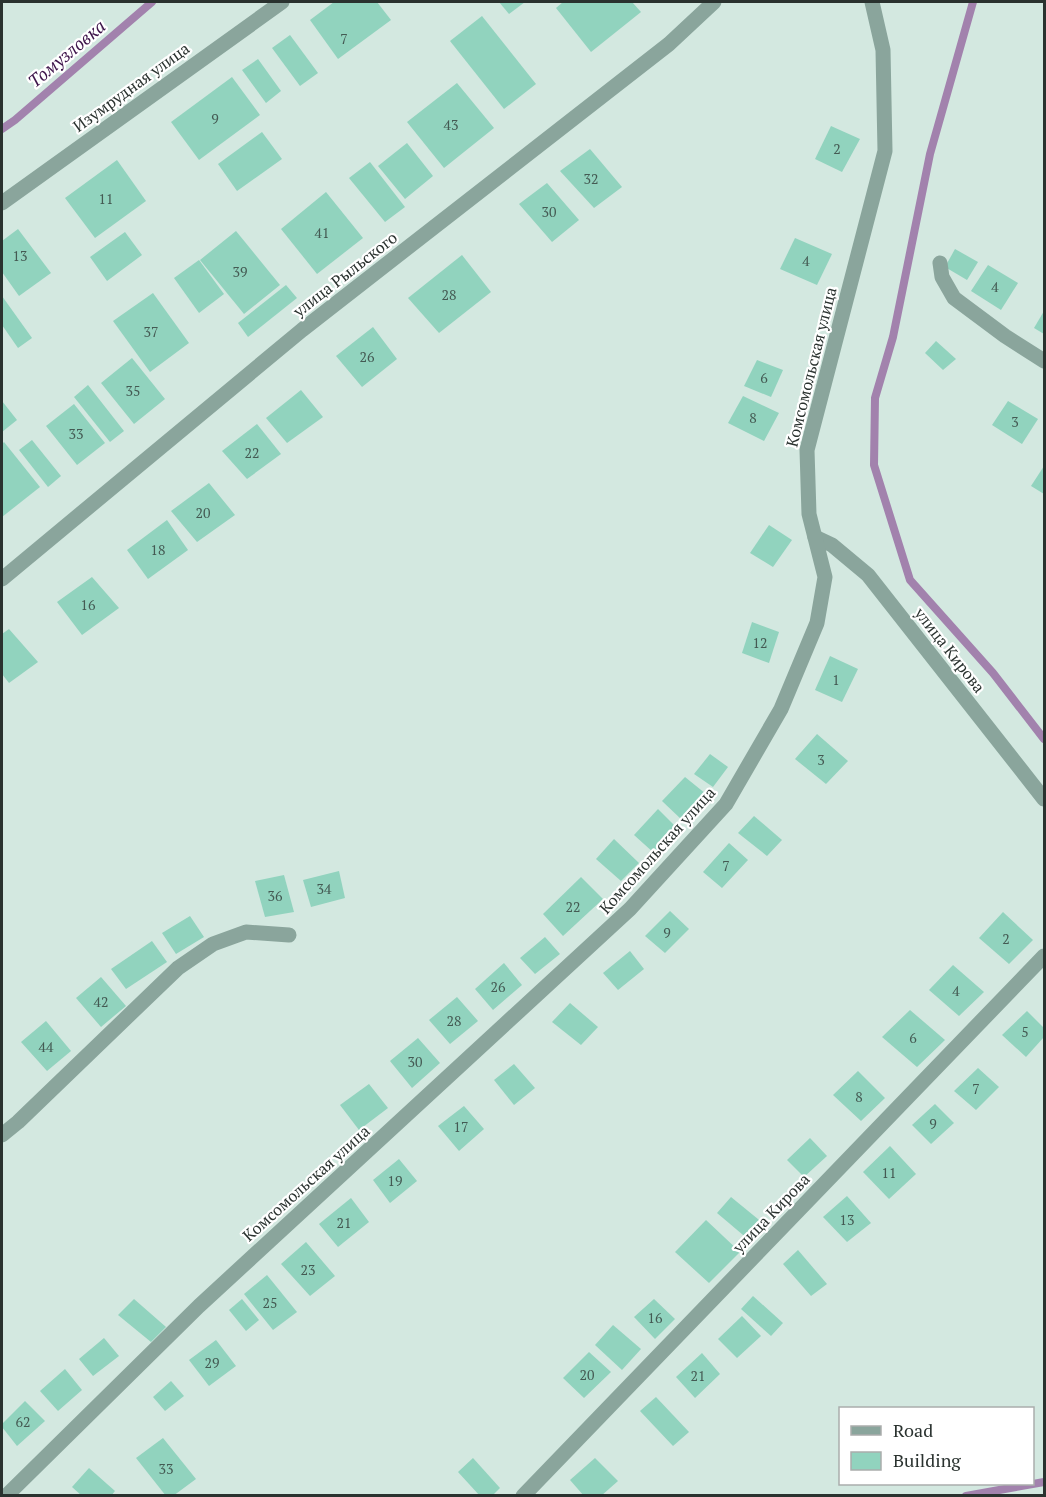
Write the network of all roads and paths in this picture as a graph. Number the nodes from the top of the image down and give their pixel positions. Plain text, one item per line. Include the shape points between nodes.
1 (282, 2) edge
2 (714, 2) edge
3 (872, 2) edge
4 (2, 202) edge
5 (940, 263) dead end
6 (1044, 361) edge
7 (815, 537) junction
8 (2, 579) edge
9 (1044, 799) edge
10 (289, 935) dead end
11 (1044, 956) edge
12 (2, 1136) edge
13 (6, 1496) edge
14 (523, 1496) edge

1 - 4 street, Изумрудная улица
2 - 8 street, улица Рыльского via 669,44 302,330
3 - 7 street, Комсомольская улица via 883,50 885,151 807,450 809,514
5 - 6 street via 942,277 954,298
7 - 9 street, улица Кирова via 832,545 868,575
7 - 13 street, Комсомольская улица via 825,577 817,623 781,710 726,804 630,909 199,1306
10 - 12 street via 246,932 213,944 178,968
11 - 14 street, улица Кирова

